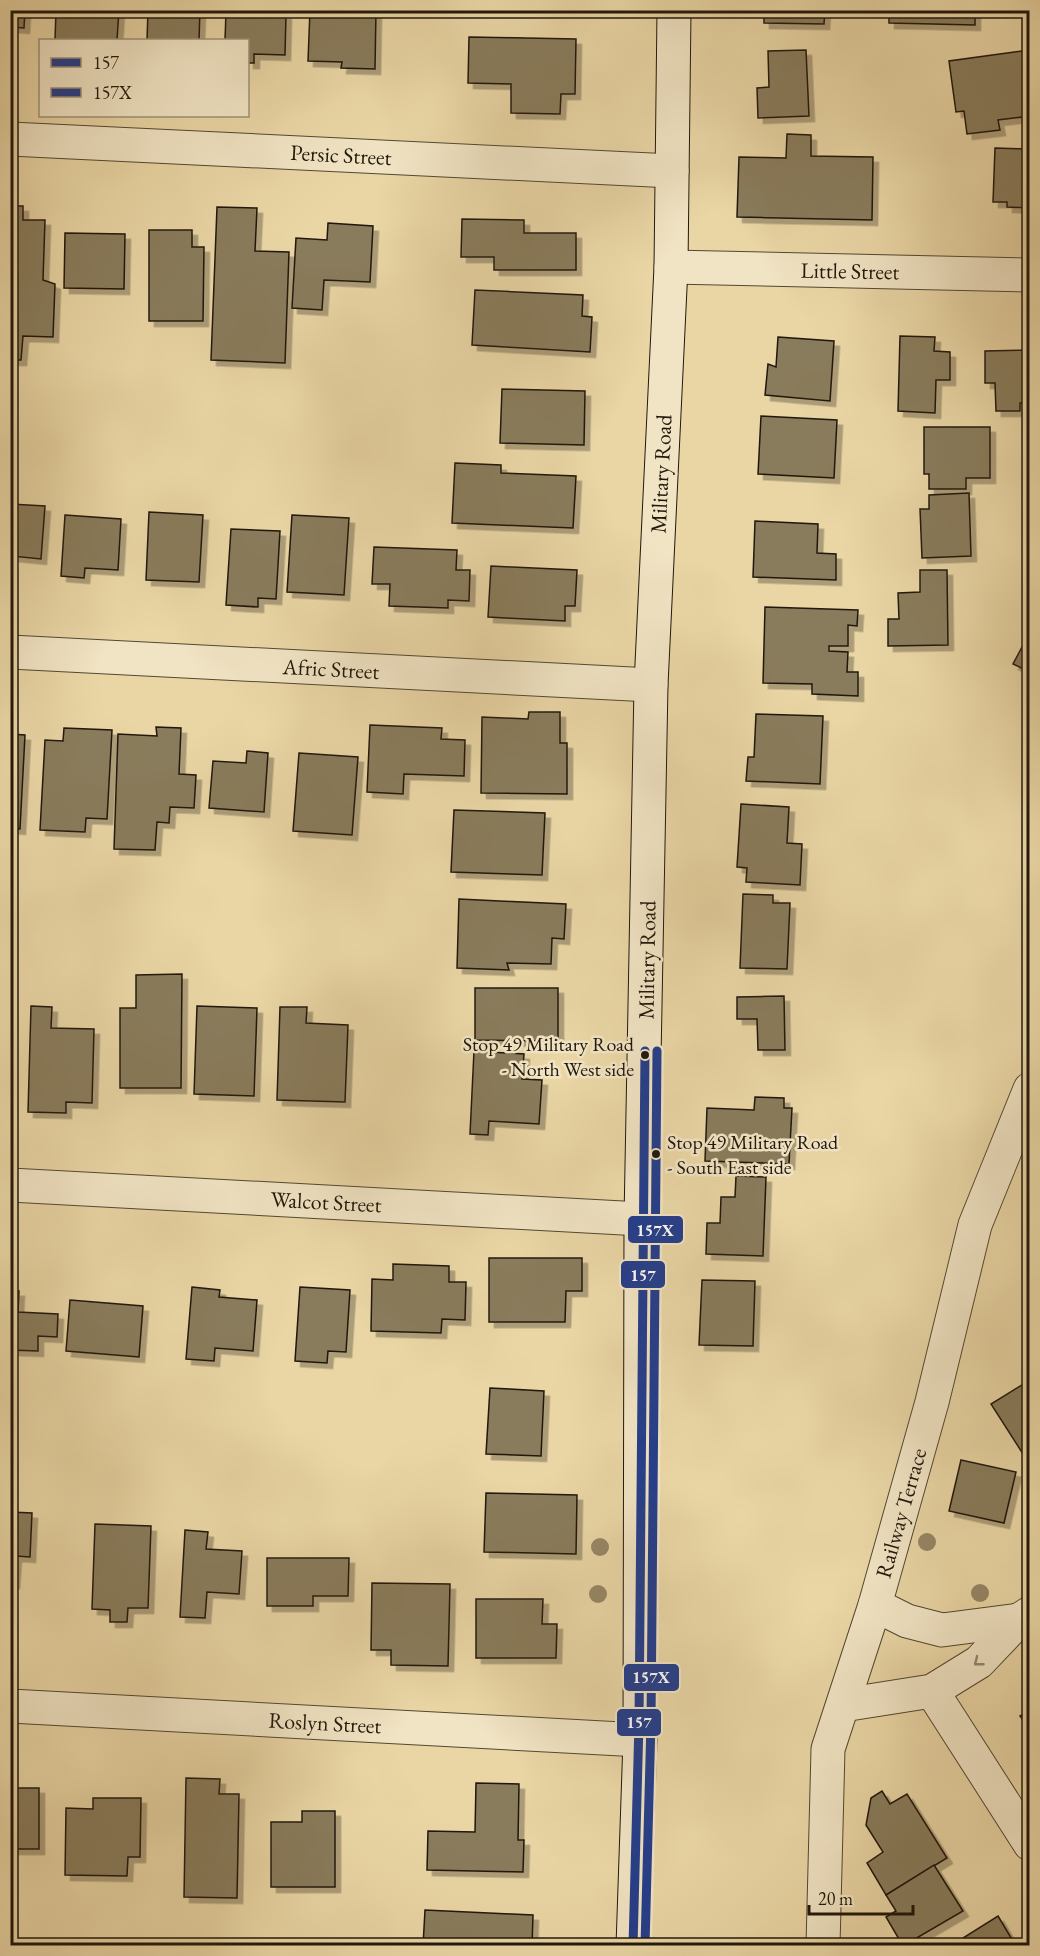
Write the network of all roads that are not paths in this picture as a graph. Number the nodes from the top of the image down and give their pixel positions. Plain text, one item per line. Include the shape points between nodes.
1 (674, 10) edge
2 (10, 140) edge
3 (672, 171) junction
4 (670, 267) junction
5 (1029, 275) edge
6 (10, 652) edge
7 (651, 685) junction
8 (1029, 1089) edge
9 (10, 1185) edge
10 (641, 1219) junction
11 (875, 1605) junction
12 (1024, 1617) edge
13 (932, 1691) junction
14 (843, 1705) junction
15 (10, 1706) edge
16 (640, 1740) junction
17 (1029, 1844) edge
18 (633, 1946) edge
19 (823, 1946) edge

1 - 3 street, Military Road
2 - 3 street, Persic Street
3 - 4 street, Military Road
4 - 5 street, Little Street
4 - 7 street, Military Road
6 - 7 street, Afric Street
7 - 10 street, Military Road
8 - 11 street, Railway Terrace via 975,1225 932,1402
9 - 10 street, Walcot Street
10 - 16 street, Military Road
11 - 12 street via 907,1621 942,1630
11 - 14 street, Railway Terrace
12 -> 13 street via 979,1662
13 - 14 street
13 - 17 street
14 - 19 street, Railway Terrace via 828,1749
15 - 16 street, Roslyn Street
16 - 18 street, Military Road

